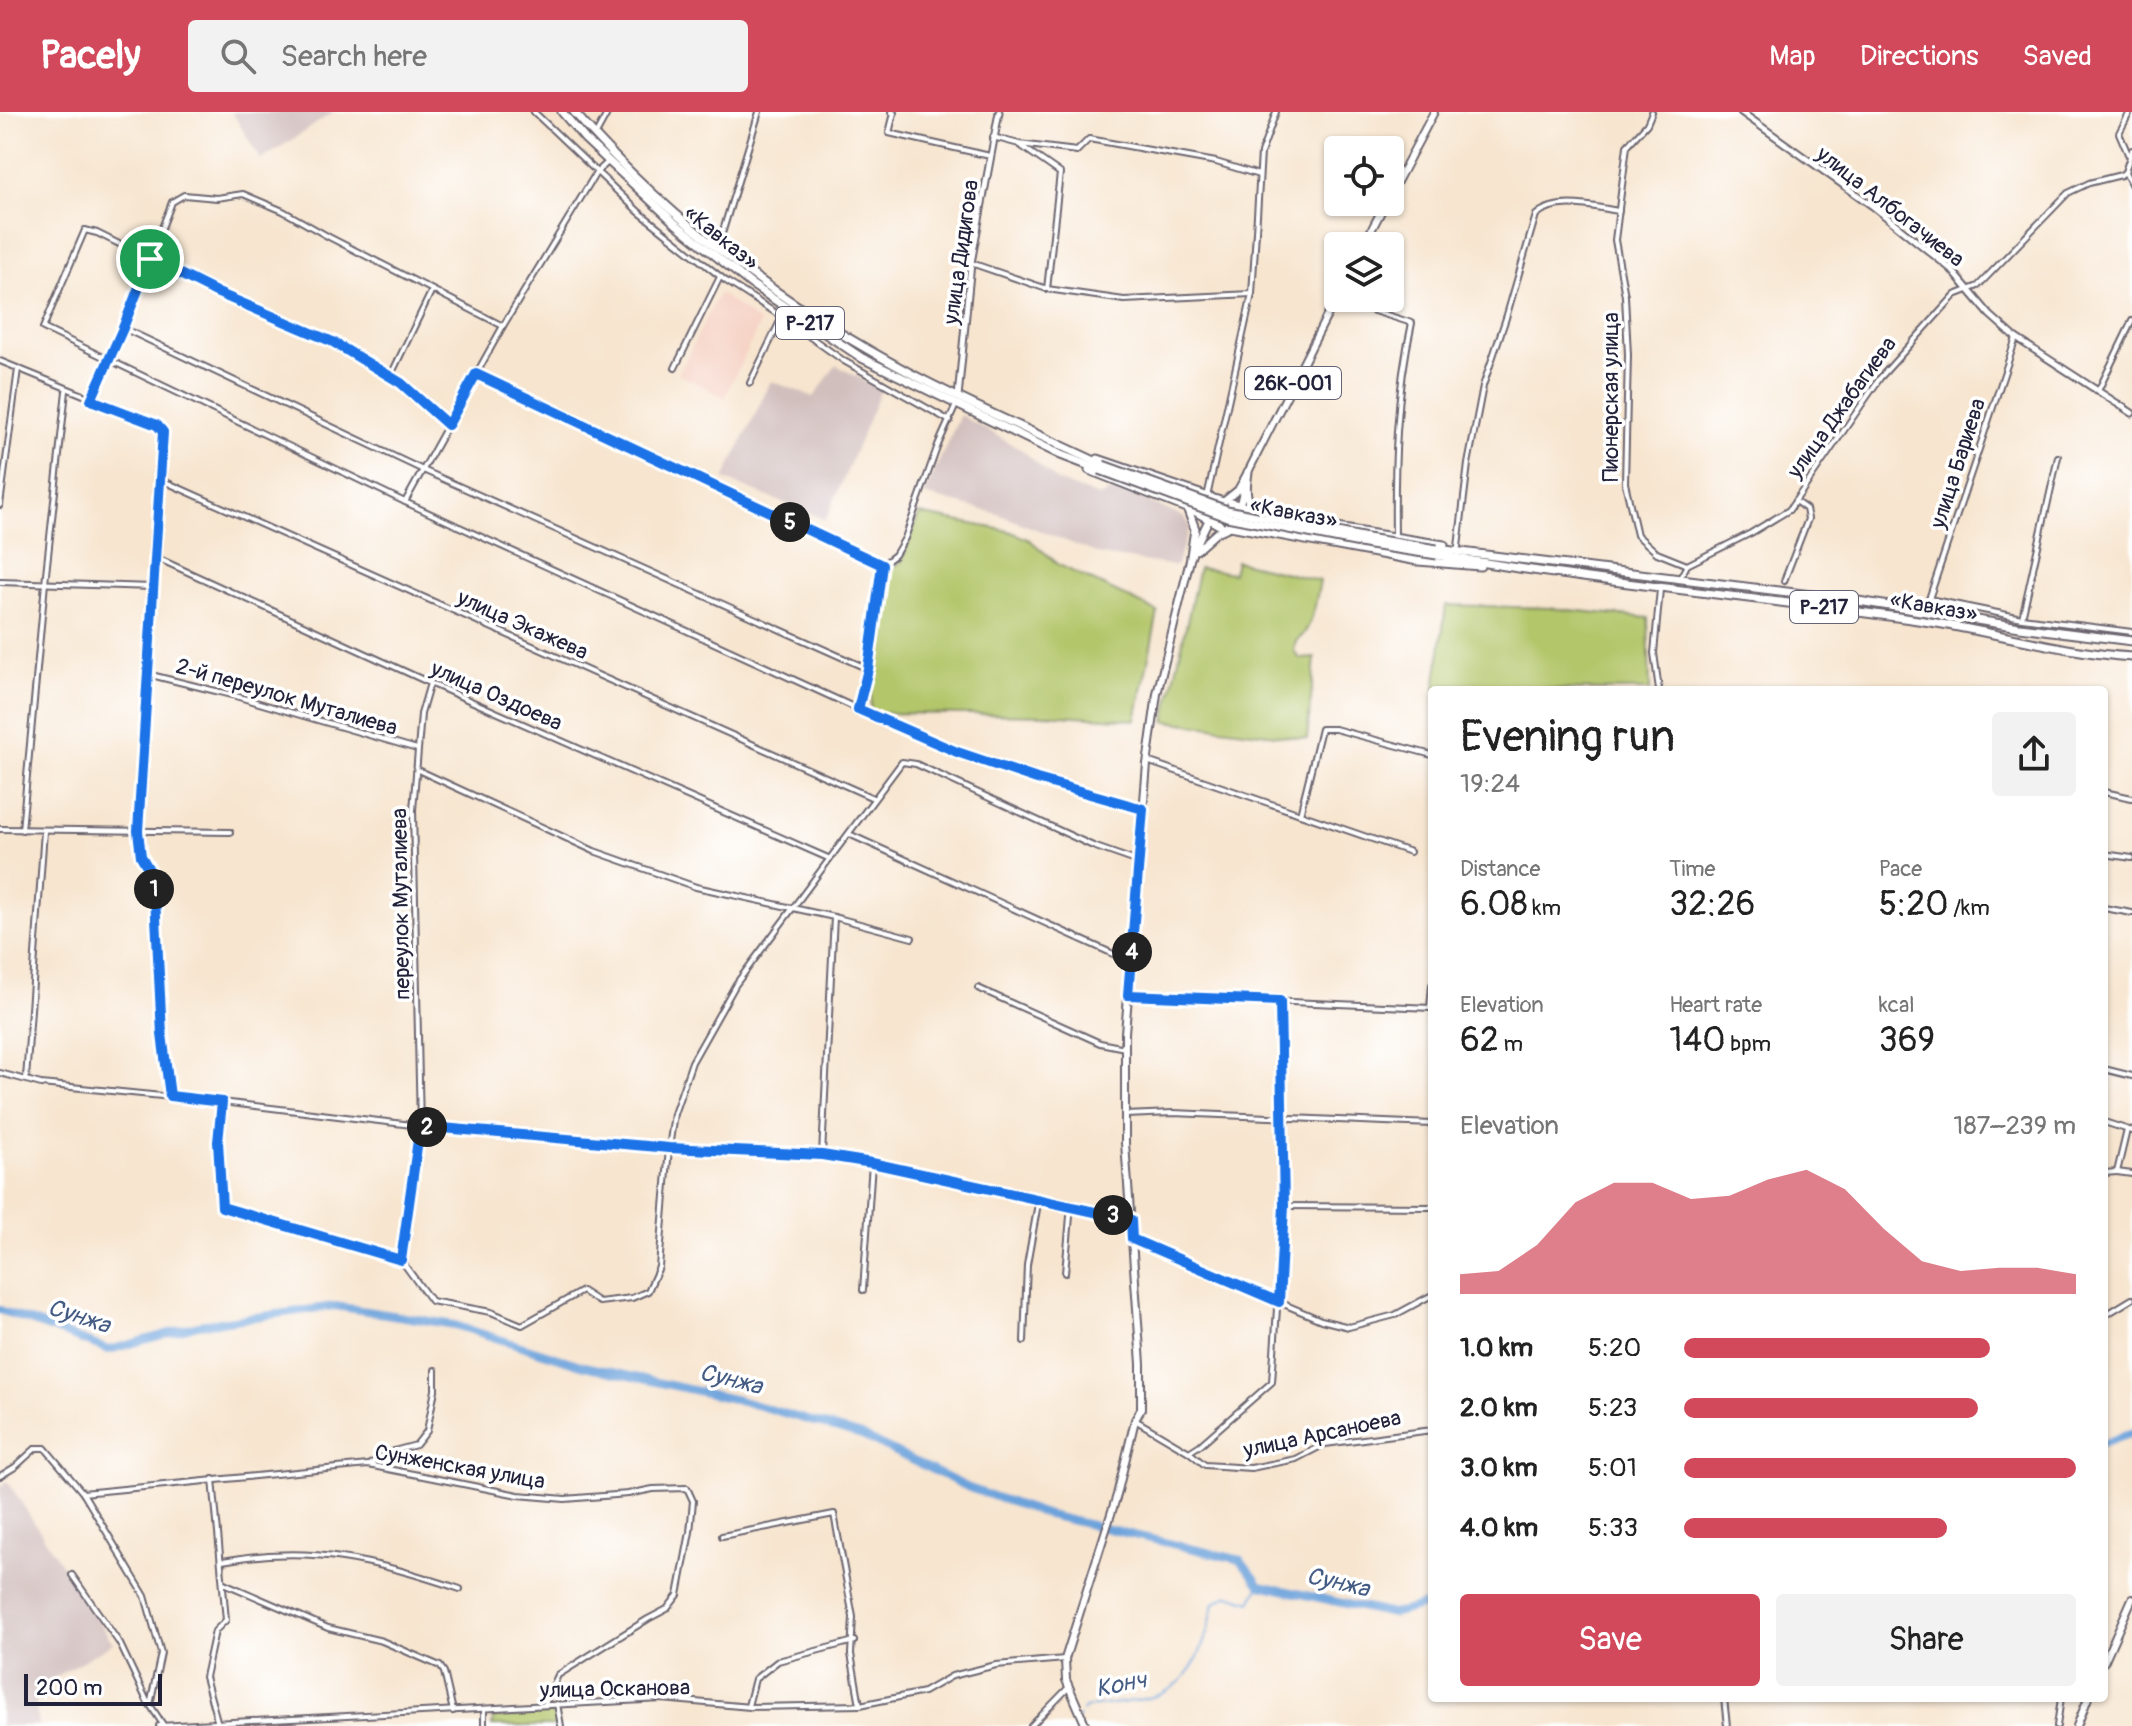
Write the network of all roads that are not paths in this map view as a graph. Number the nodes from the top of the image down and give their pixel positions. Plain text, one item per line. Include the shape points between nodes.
1 (534, 112) edge
2 (562, 112) edge
3 (574, 112) edge
4 (608, 112) edge
5 (759, 112) edge
6 (891, 112) edge
7 (999, 112) edge
8 (1276, 112) edge
9 (1434, 112) edge
10 (1652, 112) edge
11 (1741, 112) edge
12 (2130, 112) edge
13 (594, 135) junction
14 (993, 137) junction
15 (1019, 144) junction
16 (2132, 150) edge
17 (990, 156) junction
18 (2129, 157) junction
19 (609, 161) junction
20 (2130, 166) edge
21 (1404, 169) edge
22 (2125, 172) junction
23 (596, 173) junction
24 (1259, 175) junction
25 (2132, 186) edge
26 (1619, 211) junction
27 (718, 247) junction
28 (150, 259) junction
29 (971, 263) junction
30 (720, 277) junction
31 (1047, 289) junction
32 (432, 290) junction
33 (1968, 291) junction
34 (1252, 294) junction
35 (1329, 312) edge
36 (1381, 312) edge
37 (782, 317) junction
38 (2132, 321) edge
39 (503, 326) junction
40 (123, 328) junction
41 (2016, 338) junction
42 (0, 361) edge
43 (108, 361) junction
44 (675, 368) dead end
45 (18, 369) junction
46 (476, 374) junction
47 (390, 377) junction
48 (750, 383) dead end
49 (66, 390) junction
50 (2098, 391) junction
51 (91, 400) junction
52 (958, 401) junction
53 (2132, 413) edge
54 (950, 421) junction
55 (448, 425) junction
56 (1066, 447) junction
57 (1061, 455) junction
58 (2058, 457) dead end
59 (1101, 468) junction
60 (423, 470) junction
61 (1248, 472) junction
62 (159, 479) junction
63 (1207, 498) junction
64 (1795, 501) junction
65 (405, 502) junction
66 (0, 505) edge
67 (1231, 505) junction
68 (1187, 508) junction
69 (1253, 509) junction
70 (1214, 510) junction
71 (1209, 520) junction
72 (1219, 525) junction
73 (1230, 526) junction
74 (1395, 538) junction
75 (1458, 547) junction
76 (1437, 552) junction
77 (1191, 556) junction
78 (155, 557) junction
79 (1524, 561) junction
80 (882, 565) junction
81 (1687, 565) junction
82 (1514, 568) junction
83 (1679, 580) junction
84 (1784, 581) dead end
85 (0, 582) edge
86 (45, 583) junction
87 (1660, 586) junction
88 (153, 587) junction
89 (2022, 618) junction
90 (2132, 632) edge
91 (2132, 641) edge
92 (2132, 657) edge
93 (868, 669) junction
94 (147, 674) junction
95 (430, 683) junction
96 (1658, 686) edge
97 (858, 709) junction
98 (417, 749) junction
99 (1428, 754) edge
100 (1147, 761) junction
101 (418, 770) junction
102 (2108, 793) edge
103 (873, 798) junction
104 (2132, 798) edge
105 (1143, 809) junction
106 (1300, 815) junction
107 (0, 829) edge
108 (22, 830) junction
109 (44, 831) junction
110 (138, 831) junction
111 (230, 832) dead end
112 (848, 833) junction
113 (1410, 852) dead end
114 (2108, 855) edge
115 (828, 858) junction
116 (2132, 858) edge
117 (1139, 862) junction
118 (793, 909) junction
119 (2108, 909) edge
120 (2132, 913) edge
121 (834, 917) junction
122 (912, 938) dead end
123 (1131, 962) junction
124 (978, 988) dead end
125 (1128, 995) junction
126 (1280, 1001) junction
127 (1428, 1008) edge
128 (1125, 1048) junction
129 (2108, 1070) edge
130 (0, 1073) edge
131 (2132, 1076) edge
132 (26, 1079) junction
133 (170, 1096) junction
134 (222, 1102) junction
135 (1125, 1115) junction
136 (1284, 1119) junction
137 (2108, 1123) edge
138 (1428, 1124) edge
139 (420, 1126) junction
140 (2130, 1131) edge
141 (669, 1148) junction
142 (822, 1155) junction
143 (872, 1163) junction
144 (2117, 1172) junction
145 (2108, 1173) edge
146 (2132, 1174) edge
147 (1039, 1198) junction
148 (1071, 1205) junction
149 (1284, 1206) junction
150 (1428, 1207) edge
151 (1131, 1220) junction
152 (1132, 1239) junction
153 (401, 1260) junction
154 (1065, 1273) dead end
155 (863, 1290) dead end
156 (1428, 1297) edge
157 (2132, 1299) edge
158 (1279, 1302) junction
159 (2108, 1314) edge
160 (1024, 1341) dead end
161 (435, 1370) dead end
162 (1135, 1420) junction
163 (1428, 1431) edge
164 (1189, 1452) junction
165 (368, 1465) junction
166 (0, 1476) edge
167 (213, 1479) junction
168 (83, 1493) junction
169 (722, 1536) dead end
170 (222, 1561) junction
171 (72, 1575) dead end
172 (224, 1583) junction
173 (460, 1589) dead end
174 (2132, 1599) edge
175 (854, 1641) junction
176 (2108, 1653) edge
177 (1065, 1659) junction
178 (1069, 1687) junction
179 (1724, 1702) edge
180 (2060, 1702) edge
181 (2086, 1702) edge
182 (545, 1704) junction
183 (557, 1704) junction
184 (150, 1705) junction
185 (860, 1705) junction
186 (748, 1706) junction
187 (484, 1710) junction
188 (453, 1711) junction
189 (218, 1724) junction
190 (1086, 1725) edge
191 (162, 1726) edge
192 (484, 1726) edge
193 (561, 1726) edge
194 (1031, 1726) edge
195 (1727, 1726) edge
196 (2057, 1726) edge
197 (2077, 1726) edge

1 - 23 street
2 - 19 highway, «Кавказ» / Р-217
3 - 13 highway, «Кавказ» / Р-217
4 - 13 street
5 - 27 street
6 - 17 street via 889,133
7 - 14 street, улица Дидигова
8 - 24 street
9 - 21 main road
10 - 26 street, Пионерская улица via 1627,146
11 - 33 street, улица Албогачиева via 1885,216 1951,269
12 - 18 street via 2119,133
13 - 27 highway, «Кавказ» / Р-217
14 - 15 street
14 - 17 street, улица Дидигова
15 - 24 street via 1077,151 1089,139
15 - 31 street via 1060,173
16 - 18 street
17 - 29 street, улица Дидигова
18 - 20 street
19 - 23 street
19 - 52 highway, «Кавказ» / Р-217 via 751,284 862,358
20 - 22 street
22 - 25 street
22 - 33 street, улица Джабагиева via 2068,193
23 - 30 street
23 - 39 street
24 - 34 street
26 - 75 street via 1561,205 1545,207 1536,215 1483,386
26 - 81 street, Пионерская улица via 1615,240 1625,296 1629,511 1637,535 1657,553
27 - 52 highway, «Кавказ» / Р-217 via 802,308
28 - 32 street via 172,202 184,195 243,194
28 - 40 street
28 - 43 street via 97,233 85,230 80,237 43,328
28 - 47 street via 333,342
29 - 31 street
29 - 52 street, улица Дидигова
30 - 37 street
30 - 44 street
31 - 34 street via 1124,300
32 - 39 street
32 - 47 street
33 - 41 street, улица Албогачиева
33 - 64 street, улица Джабагиева via 1955,295 1880,378
34 - 63 street
35 - 61 main road, 26К-001
36 - 74 street via 1412,323 1396,435
37 - 48 street
37 - 54 street via 844,361
38 - 50 street
39 - 46 street
40 - 43 street
40 - 60 street
41 - 50 street, улица Албогачиева
41 - 89 street, улица Бариева via 1929,599
42 - 45 street
43 - 51 street
43 - 65 street
45 - 49 street
45 - 66 street
46 - 55 street
46 - 80 street
47 - 55 street
49 - 51 street
49 - 86 street
50 - 53 street, улица Албогачиева
51 - 62 street via 157,425 163,432
52 - 54 street
52 - 56 highway, «Кавказ» / Р-217
52 - 57 highway, «Кавказ» / Р-217
54 - 80 street via 905,538
55 - 60 street
56 - 59 highway, «Кавказ» / Р-217
56 - 63 highway, «Кавказ» / Р-217
57 - 59 highway, «Кавказ» / Р-217
57 - 68 highway via 1099,476
58 - 89 street
59 - 76 highway, «Кавказ» / Р-217, bridge via 1227,510
60 - 65 street
60 - 93 street
61 - 67 main road
61 - 67 main road
61 - 69 highway via 1245,490
62 - 78 street
62 - 103 street, улица Экажева
63 - 67 highway, «Кавказ» / Р-217
64 - 81 street, улица Джабагиева via 1751,533
64 - 84 street via 1806,509 1808,519
65 - 97 street
67 - 69 highway, «Кавказ»
67 - 70 main road
67 - 73 main road via 1237,521
68 - 71 highway
68 - 77 highway via 1195,529
69 - 74 highway, Р-217
70 - 71 main road
70 - 72 main road
71 - 72 highway
71 - 77 main road
72 - 73 main road
73 - 77 main road
73 - 82 highway via 1418,561
74 - 75 highway, Р-217
75 - 79 highway, Р-217
76 - 79 highway, «Кавказ» / Р-217
76 - 82 highway, «Кавказ» / Р-217
77 - 100 main road via 1157,694
78 - 88 street
78 - 95 street, улица Оздоева
79 - 83 highway, «Кавказ» / Р-217
80 - 93 street
81 - 83 street
82 - 87 highway, «Кавказ» / Р-217
83 - 91 highway, «Кавказ» / Р-217
85 - 86 street
86 - 88 street
86 - 108 street
87 - 92 highway, «Кавказ» / Р-217 via 1931,622
87 - 96 street via 1654,653
88 - 94 street
89 - 90 street
93 - 97 street
94 - 98 street, 2-й переулок Муталиева
94 - 110 street
95 - 98 street, переулок Муталиева
95 - 115 street, улица Оздоева
97 - 105 street via 957,752
98 - 101 street, переулок Муталиева
99 - 106 street via 1321,729
100 - 105 main road
100 - 106 street
101 - 118 street via 594,851 696,887
101 - 139 street, переулок Муталиева via 413,810
102 - 104 street
103 - 112 street
103 - 117 street via 897,765 916,764
105 - 117 main road
106 - 113 street
107 - 108 street
108 - 109 street
109 - 110 street
109 - 132 street
110 - 111 street
110 - 133 street via 141,856 154,878
112 - 115 street
112 - 123 street
114 - 116 street
115 - 118 street
117 - 123 main road
118 - 121 street
118 - 141 street via 736,984 692,1062
119 - 120 street
121 - 122 street
121 - 142 street
123 - 125 main road
124 - 128 street via 1100,1043
125 - 126 street
125 - 128 main road
126 - 127 street
126 - 136 street
128 - 135 main road
129 - 131 street
130 - 132 street
132 - 133 street
133 - 134 street
134 - 139 street
134 - 153 street via 222,1207
135 - 136 street
135 - 151 main road
136 - 138 street
136 - 149 street
137 - 140 street
139 - 141 street
139 - 153 street, переулок Муталиева
140 - 144 street
141 - 142 street
141 - 153 street via 659,1267 648,1291 632,1298 599,1302 582,1291 522,1325 491,1312 431,1301
142 - 143 street
143 - 147 street
143 - 155 street
144 - 145 street
144 - 146 street
147 - 148 street
147 - 160 street via 1027,1265
148 - 151 street
148 - 154 street
149 - 150 street
149 - 158 street
151 - 152 main road
152 - 158 street
152 - 162 main road via 1141,1364 1141,1409
156 - 158 street via 1395,1315 1349,1327
157 - 159 street
158 - 164 street via 1272,1382
161 - 165 street via 427,1431 416,1445
162 - 164 street, улица Арсаноева
162 - 177 main road
163 - 164 street, улица Арсаноева via 1325,1444 1296,1459 1251,1468 1205,1465
165 - 167 street, Сунженская улица
165 - 182 street, Сунженская улица via 565,1499 687,1488 693,1501 678,1595 667,1609 558,1675
166 - 168 street via 36,1448 45,1448
167 - 168 street, Сунженская улица
167 - 170 street
168 - 184 street via 145,1596 161,1653
169 - 175 street via 834,1514
170 - 172 street
170 - 173 street via 260,1554 335,1556
171 - 184 street via 120,1644
172 - 188 street via 328,1628 382,1641 440,1666
172 - 189 street via 226,1620 215,1631 205,1677
174 - 176 main road
175 - 185 street via 851,1654
175 - 186 street via 778,1661 755,1679
177 - 178 main road
177 - 185 street, улица Осканова via 996,1665 952,1676 924,1692
178 - 190 main road
178 - 194 street
179 - 195 street
180 - 196 street
181 - 197 main road
182 - 183 street, улица Осканова
182 - 187 street, улица Осканова
183 - 186 street, улица Осканова via 662,1699
183 - 193 street
184 - 191 street
185 - 186 street, улица Осканова
187 - 188 street, улица Осканова
187 - 192 street
188 - 189 street, улица Осканова
189 - 191 street, улица Осканова

